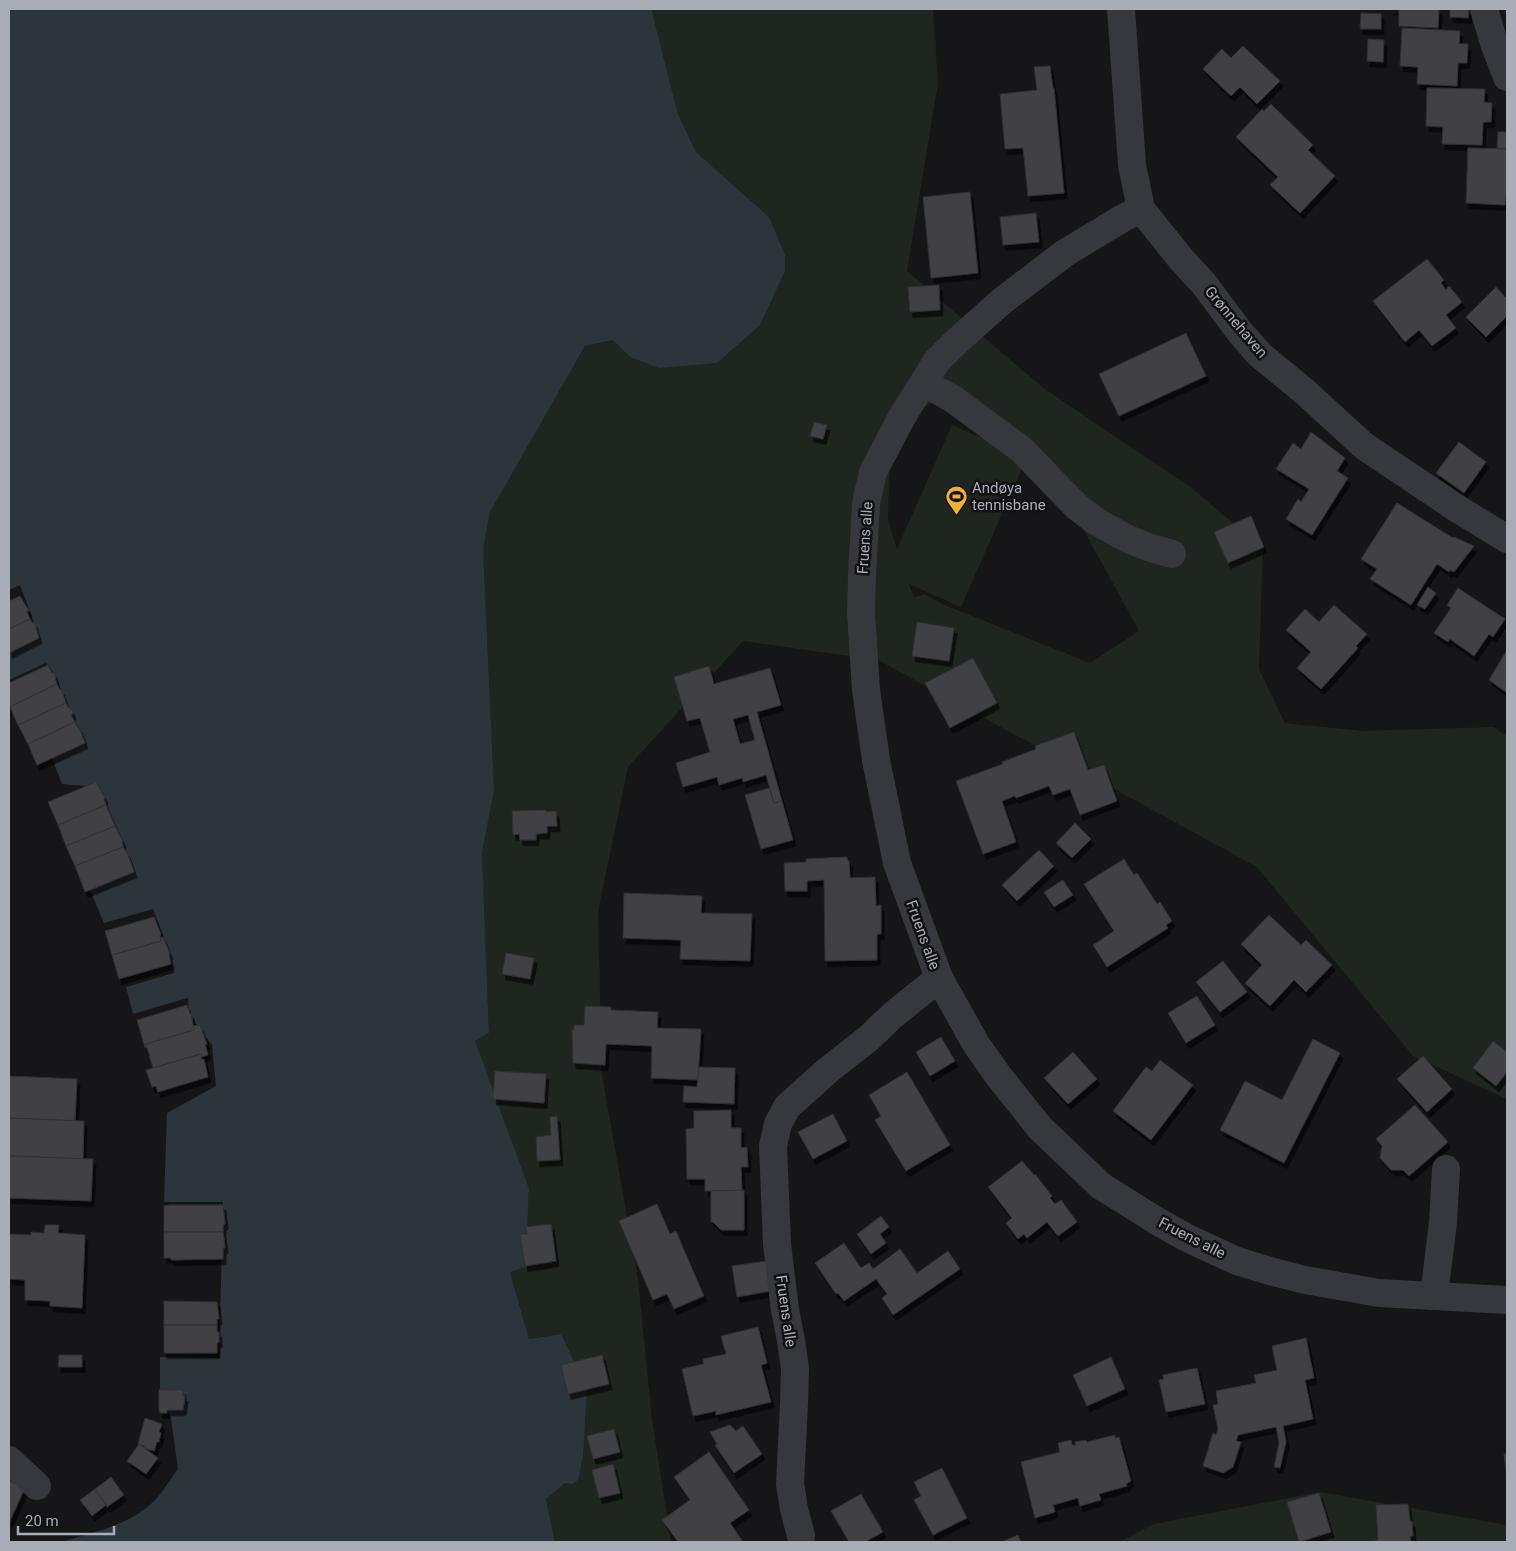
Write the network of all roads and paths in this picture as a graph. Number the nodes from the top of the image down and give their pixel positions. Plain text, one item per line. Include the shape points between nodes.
1 (1122, 9) edge
2 (1484, 9) edge
3 (1507, 77) edge
4 (1141, 209) junction
5 (924, 383) junction
6 (1507, 539) edge
7 (1172, 554) dead end
8 (939, 978) junction
9 (1446, 1170) dead end
10 (1434, 1296) junction
11 (1507, 1300) edge
12 (9, 1460) edge
13 (37, 1486) dead end
14 (801, 1536) dead end

1 - 4 street, Grønnehaven via 1132,165
2 - 3 street
4 - 5 street, Fruens alle via 1065,254 1002,301 937,361
4 - 6 street, Grønnehaven via 1260,354 1364,446
5 - 7 street via 953,399 1022,450 1076,506 1097,522 1128,539
5 - 8 street, Fruens alle via 873,472 866,503 862,612 866,690 889,827 897,863
8 - 10 street, Fruens alle via 976,1044 1010,1090 1040,1128 1101,1186 1164,1225 1237,1261 1305,1280 1379,1293
8 - 14 street, Fruens alle via 827,1071 788,1107 778,1124 773,1146 777,1244 794,1369 790,1484
9 - 10 street
10 - 11 street, Fruens alle
12 - 13 street

